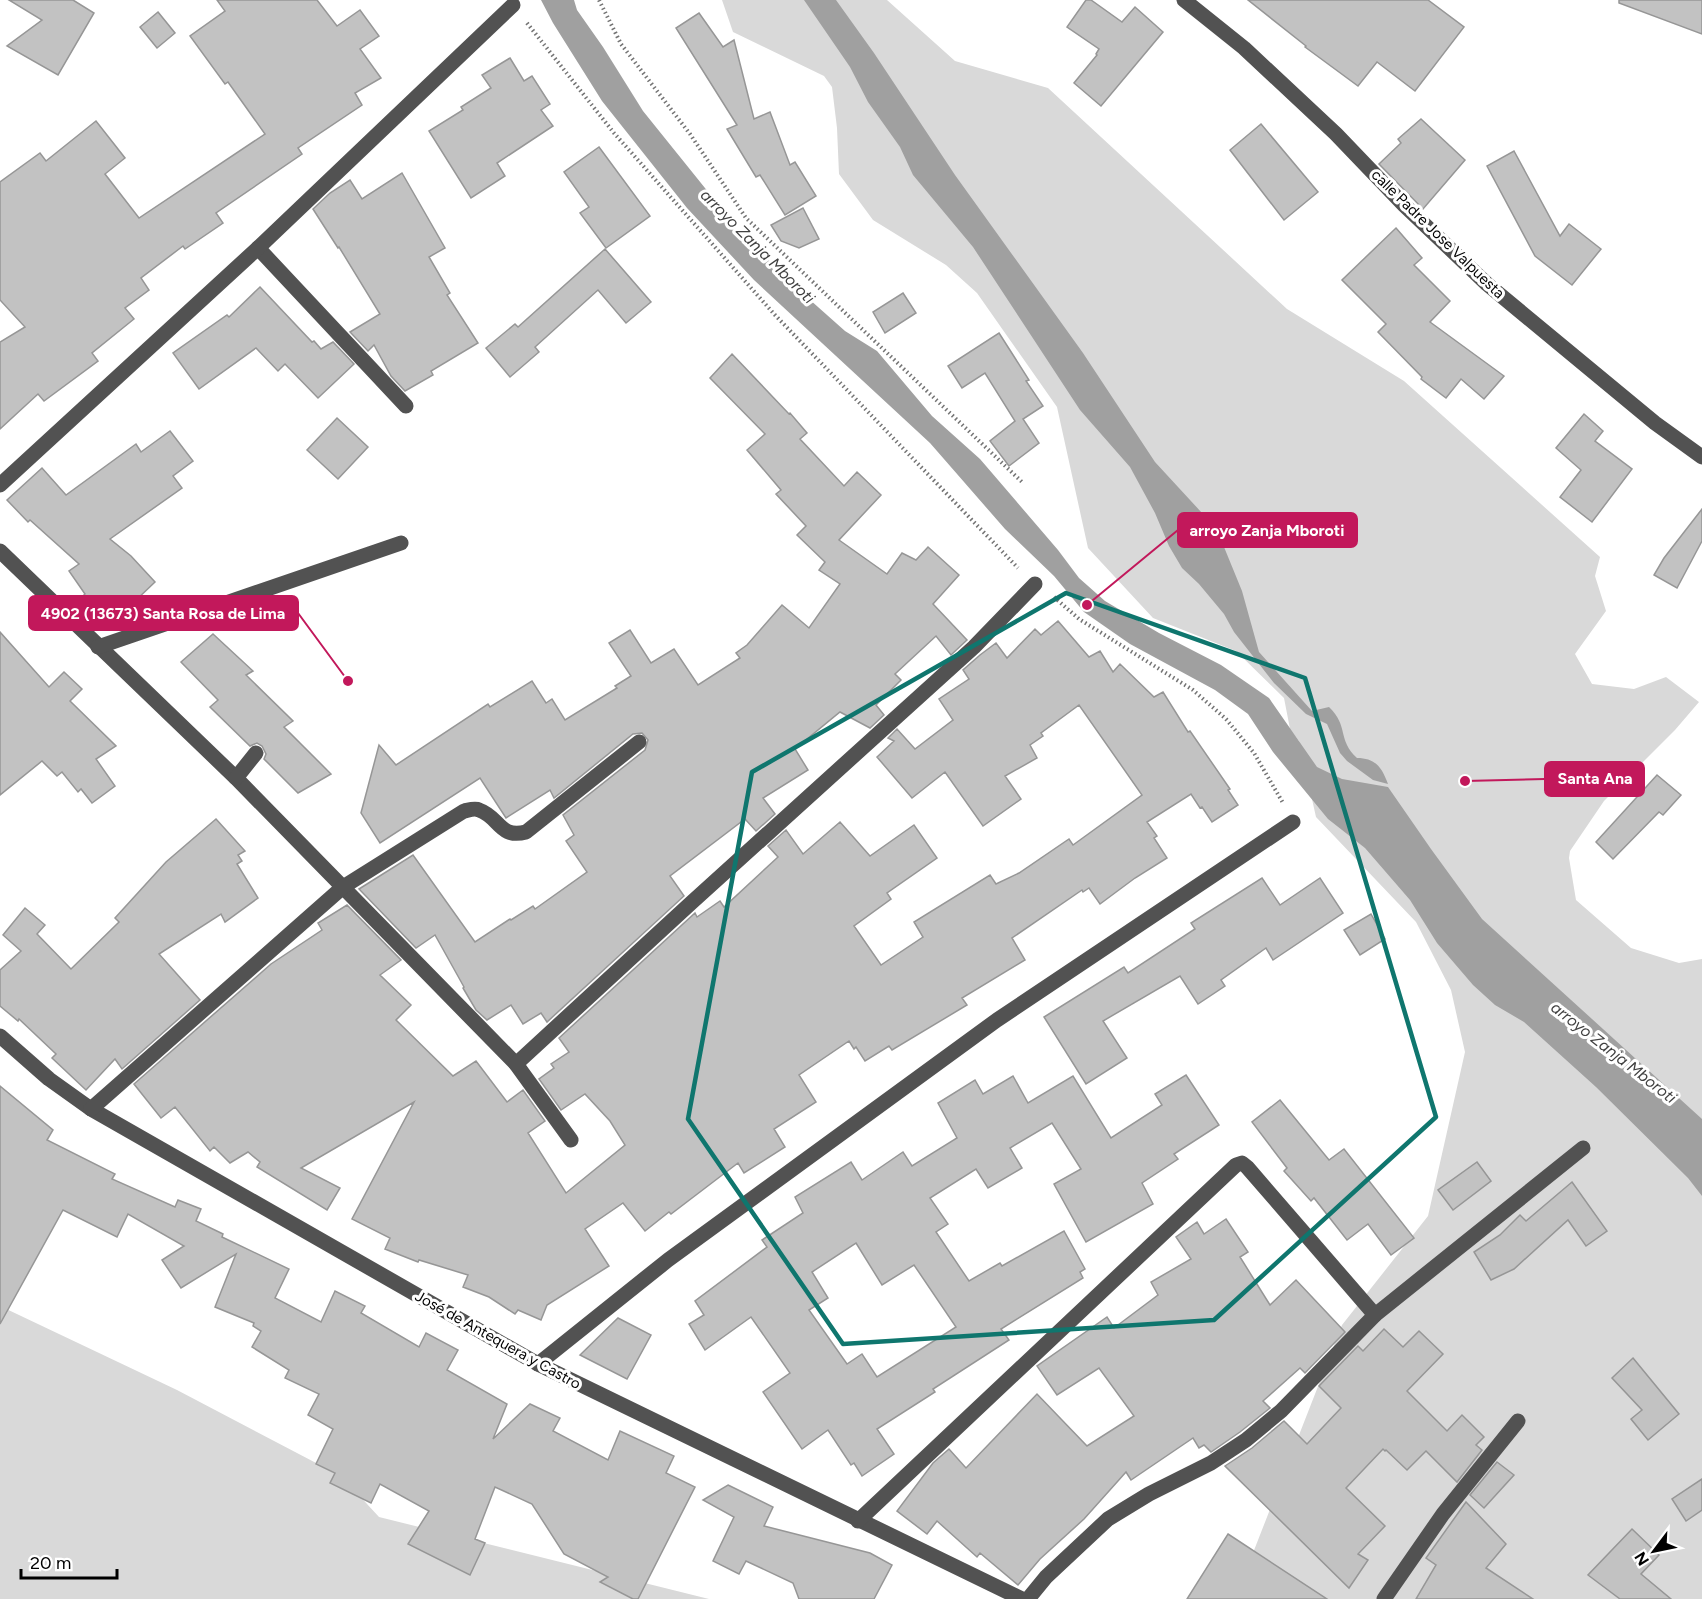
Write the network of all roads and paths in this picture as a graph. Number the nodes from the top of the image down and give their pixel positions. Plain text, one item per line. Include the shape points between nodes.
1 (599, 0) edge
2 (1184, 0) edge
3 (513, 5) joint
4 (258, 248) junction
5 (405, 406) dead end
6 (1702, 457) edge
7 (1022, 482) dead end
8 (0, 485) edge
9 (401, 543) dead end
10 (0, 550) edge
11 (1035, 584) junction
12 (98, 647) junction
13 (639, 742) dead end
14 (256, 753) dead end
15 (236, 778) junction
16 (1293, 822) joint
17 (343, 886) junction
18 (0, 1036) edge
19 (516, 1064) junction
20 (91, 1109) junction
21 (571, 1140) dead end
22 (1583, 1148) dead end
23 (1374, 1316) junction
24 (538, 1364) junction
25 (1518, 1421) dead end
26 (858, 1521) junction
27 (1022, 1599) edge
28 (1028, 1599) edge
29 (1384, 1599) edge

1 - 7 path via 621,44 690,134 746,218
2 - 6 street, calle Padre Jose Valpuesta via 1244,48 1336,134 1487,284
3 - 4 street
3 - 11 path via 614,133 775,315
4 - 5 street
4 - 8 street
9 - 12 street
10 - 12 street
11 - 16 path via 1079,619 1193,690 1226,719 1277,788
11 - 19 street via 974,647
12 - 15 street
13 - 17 street via 526,832 515,835 477,809 464,811
14 - 15 street
15 - 17 street
16 - 24 street via 997,1020 668,1260
17 - 19 street
17 - 20 street
18 - 20 street, José de Antequera y Castro
19 - 21 street
20 - 24 street, José de Antequera y Castro
22 - 23 street
23 - 26 street via 1247,1167 1242,1163 1236,1165
23 - 28 street via 1281,1411 1246,1440 1108,1519
24 - 26 street, José de Antequera y Castro
25 - 29 street via 1443,1515
26 - 27 street, José de Antequera y Castro

